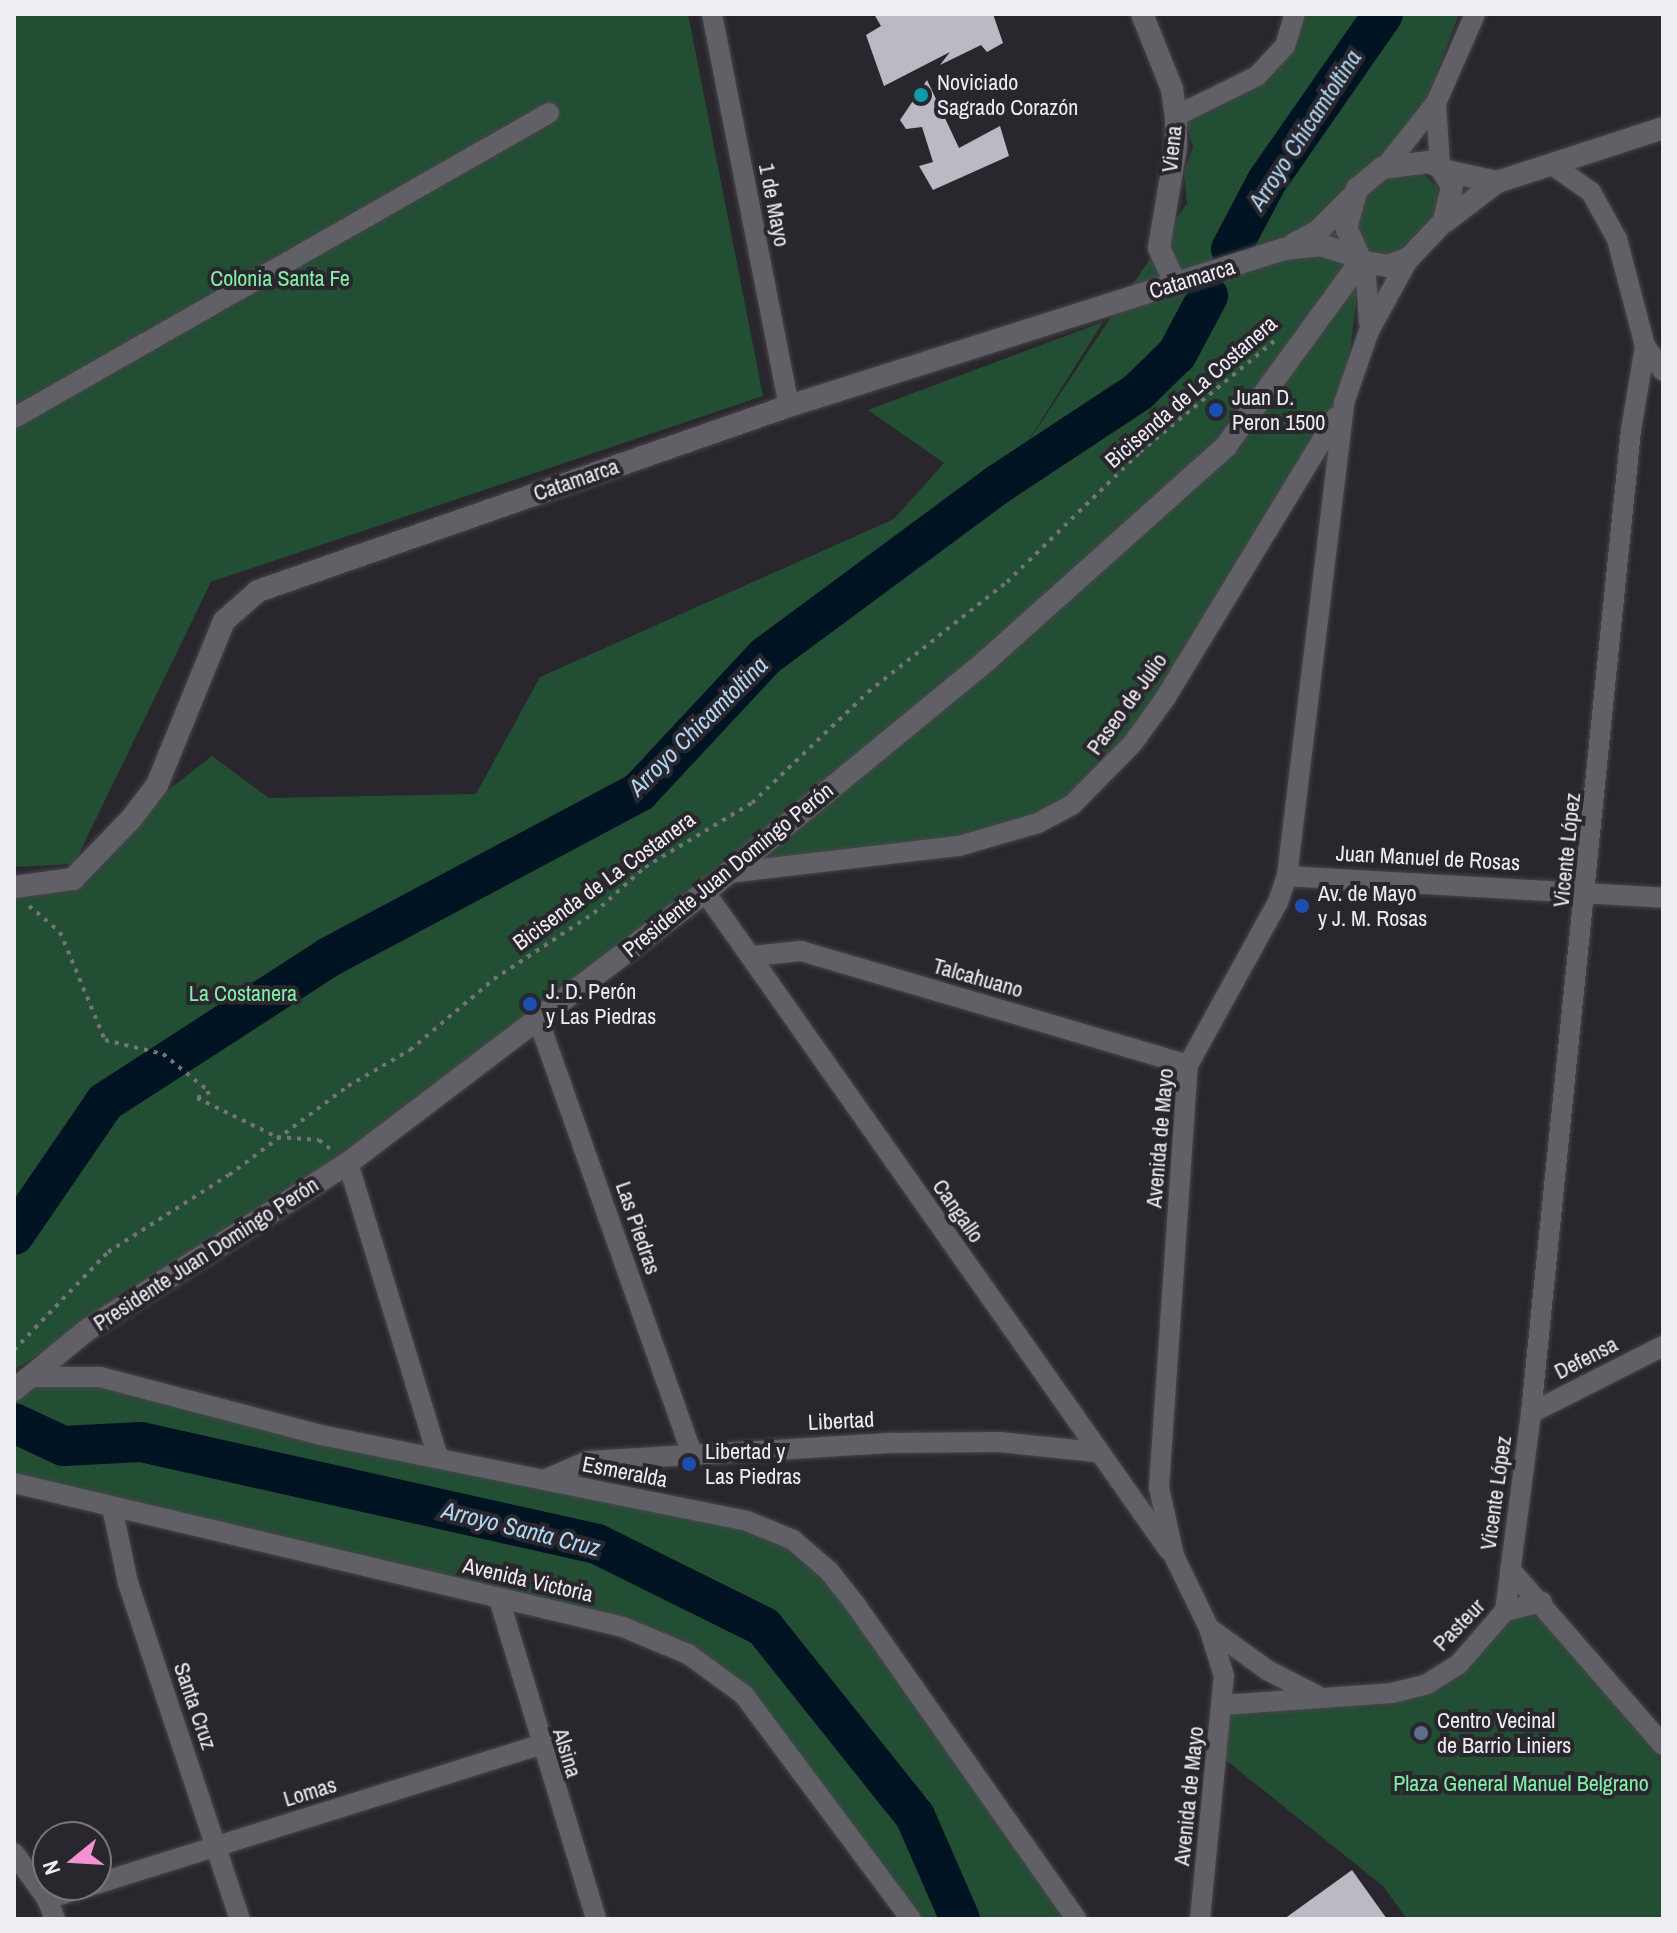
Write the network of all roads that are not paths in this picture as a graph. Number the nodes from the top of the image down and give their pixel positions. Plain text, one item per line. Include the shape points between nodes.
1 (712, 14) edge
2 (1142, 14) edge
3 (1295, 14) edge
4 (1475, 14) edge
5 (1436, 103) junction
6 (549, 113) dead end
7 (1176, 116) junction
8 (1663, 128) edge
9 (1551, 164) junction
10 (1386, 166) junction
11 (1441, 169) junction
12 (1497, 182) junction
13 (1351, 197) junction
14 (1442, 225) junction
15 (1284, 249) junction
16 (1409, 258) junction
17 (1361, 260) junction
18 (1176, 284) junction
19 (1369, 331) junction
20 (1645, 346) junction
21 (1663, 371) edge
22 (1344, 403) junction
23 (789, 406) junction
24 (14, 418) edge
25 (728, 873) junction
26 (1287, 876) junction
27 (1588, 890) junction
28 (705, 892) junction
29 (20, 896) edge
30 (1663, 898) edge
31 (753, 956) junction
32 (538, 1019) junction
33 (1188, 1065) junction
34 (348, 1163) junction
35 (1663, 1346) edge
36 (22, 1384) edge
37 (1531, 1413) junction
38 (1095, 1452) junction
39 (692, 1454) junction
40 (438, 1458) junction
41 (544, 1480) junction
42 (14, 1483) edge
43 (112, 1507) junction
44 (1174, 1556) junction
45 (1510, 1569) junction
46 (499, 1599) junction
47 (1542, 1602) junction
48 (1505, 1611) junction
49 (1209, 1628) junction
50 (1318, 1696) junction
51 (1222, 1705) junction
52 (539, 1745) junction
53 (1663, 1745) edge
54 (217, 1847) junction
55 (14, 1853) edge
56 (32, 1878) edge
57 (112, 1879) edge
58 (240, 1919) edge
59 (596, 1919) edge
60 (911, 1919) edge
61 (1076, 1919) edge
62 (1200, 1919) edge

1 - 23 street, 1 de Mayo
2 - 7 street, Viena via 1172,89
3 - 7 street via 1285,46 1257,76
4 - 5 street
5 - 10 street
5 - 11 street
6 - 24 street
7 - 18 street, Viena via 1159,248
8 - 9 street
9 - 12 street
9 - 20 street, Vicente López via 1591,192 1617,239
10 - 11 street via 1410,161
10 - 13 street
11 - 12 street
11 - 14 street via 1452,186
12 - 14 street
13 - 15 street, Catamarca via 1317,232
13 - 17 street via 1346,228
14 - 16 street
15 - 17 street, Catamarca via 1320,245
15 - 18 street, Catamarca
16 - 17 street via 1388,266
16 - 19 street, Avenida de Mayo
17 - 19 street, Avenida de Mayo
17 - 25 street, Presidente Juan Domingo Perón via 1226,446 987,660
18 - 23 street, Catamarca
19 - 22 street, Avenida de Mayo
20 - 21 street
20 - 27 street, Vicente López via 1631,430
22 - 25 street, Paseo de Julio via 1166,697 1133,743 1072,805 1038,823 959,846
22 - 26 street, Avenida de Mayo
23 - 29 street, Catamarca via 258,591 224,621 157,785 131,819 73,879
25 - 28 street, Presidente Juan Domingo Perón
26 - 27 street, Juan Manuel de Rosas
26 - 33 street, Avenida de Mayo via 1278,902
27 - 30 street, Juan Manuel de Rosas
27 - 37 street, Vicente López
28 - 31 street, Cangallo
28 - 32 street, Presidente Juan Domingo Perón
31 - 33 street, Talcahuano via 801,951
31 - 38 street, Cangallo
32 - 34 street, Presidente Juan Domingo Perón
32 - 39 street, Las Piedras
33 - 44 street, Avenida de Mayo via 1160,1474
34 - 36 street, Presidente Juan Domingo Perón via 87,1330
34 - 40 street
35 - 37 street, Defensa
36 - 40 street, Esmeralda via 100,1377 321,1435
37 - 45 street, Vicente López
38 - 39 street, Libertad via 999,1442
38 - 44 street, Cangallo
39 - 41 street, Libertad via 588,1461
40 - 41 street, Esmeralda
41 - 61 street, Esmeralda via 747,1521 793,1540 829,1571 855,1604
42 - 43 street, Avenida Victoria
43 - 46 street, Avenida Victoria
43 - 54 street, Santa Cruz via 128,1583
44 - 49 street, Avenida de Mayo
45 - 47 street, Vicente López
45 - 48 street, Vicente López
46 - 52 street, Alsina
46 - 60 street, Avenida Victoria via 623,1627 716,1671 744,1695
47 - 48 street, Pasteur
47 - 53 street, Vicente López
48 - 50 street, Pasteur via 1458,1665 1427,1684 1392,1693
49 - 50 street, Pasteur via 1267,1670
49 - 51 street, Avenida de Mayo via 1222,1665
50 - 51 street, Pasteur
51 - 62 street, Avenida de Mayo
52 - 54 street, Lomas
52 - 59 street, Alsina
54 - 57 street, Lomas
54 - 58 street, Santa Cruz
55 - 56 street

